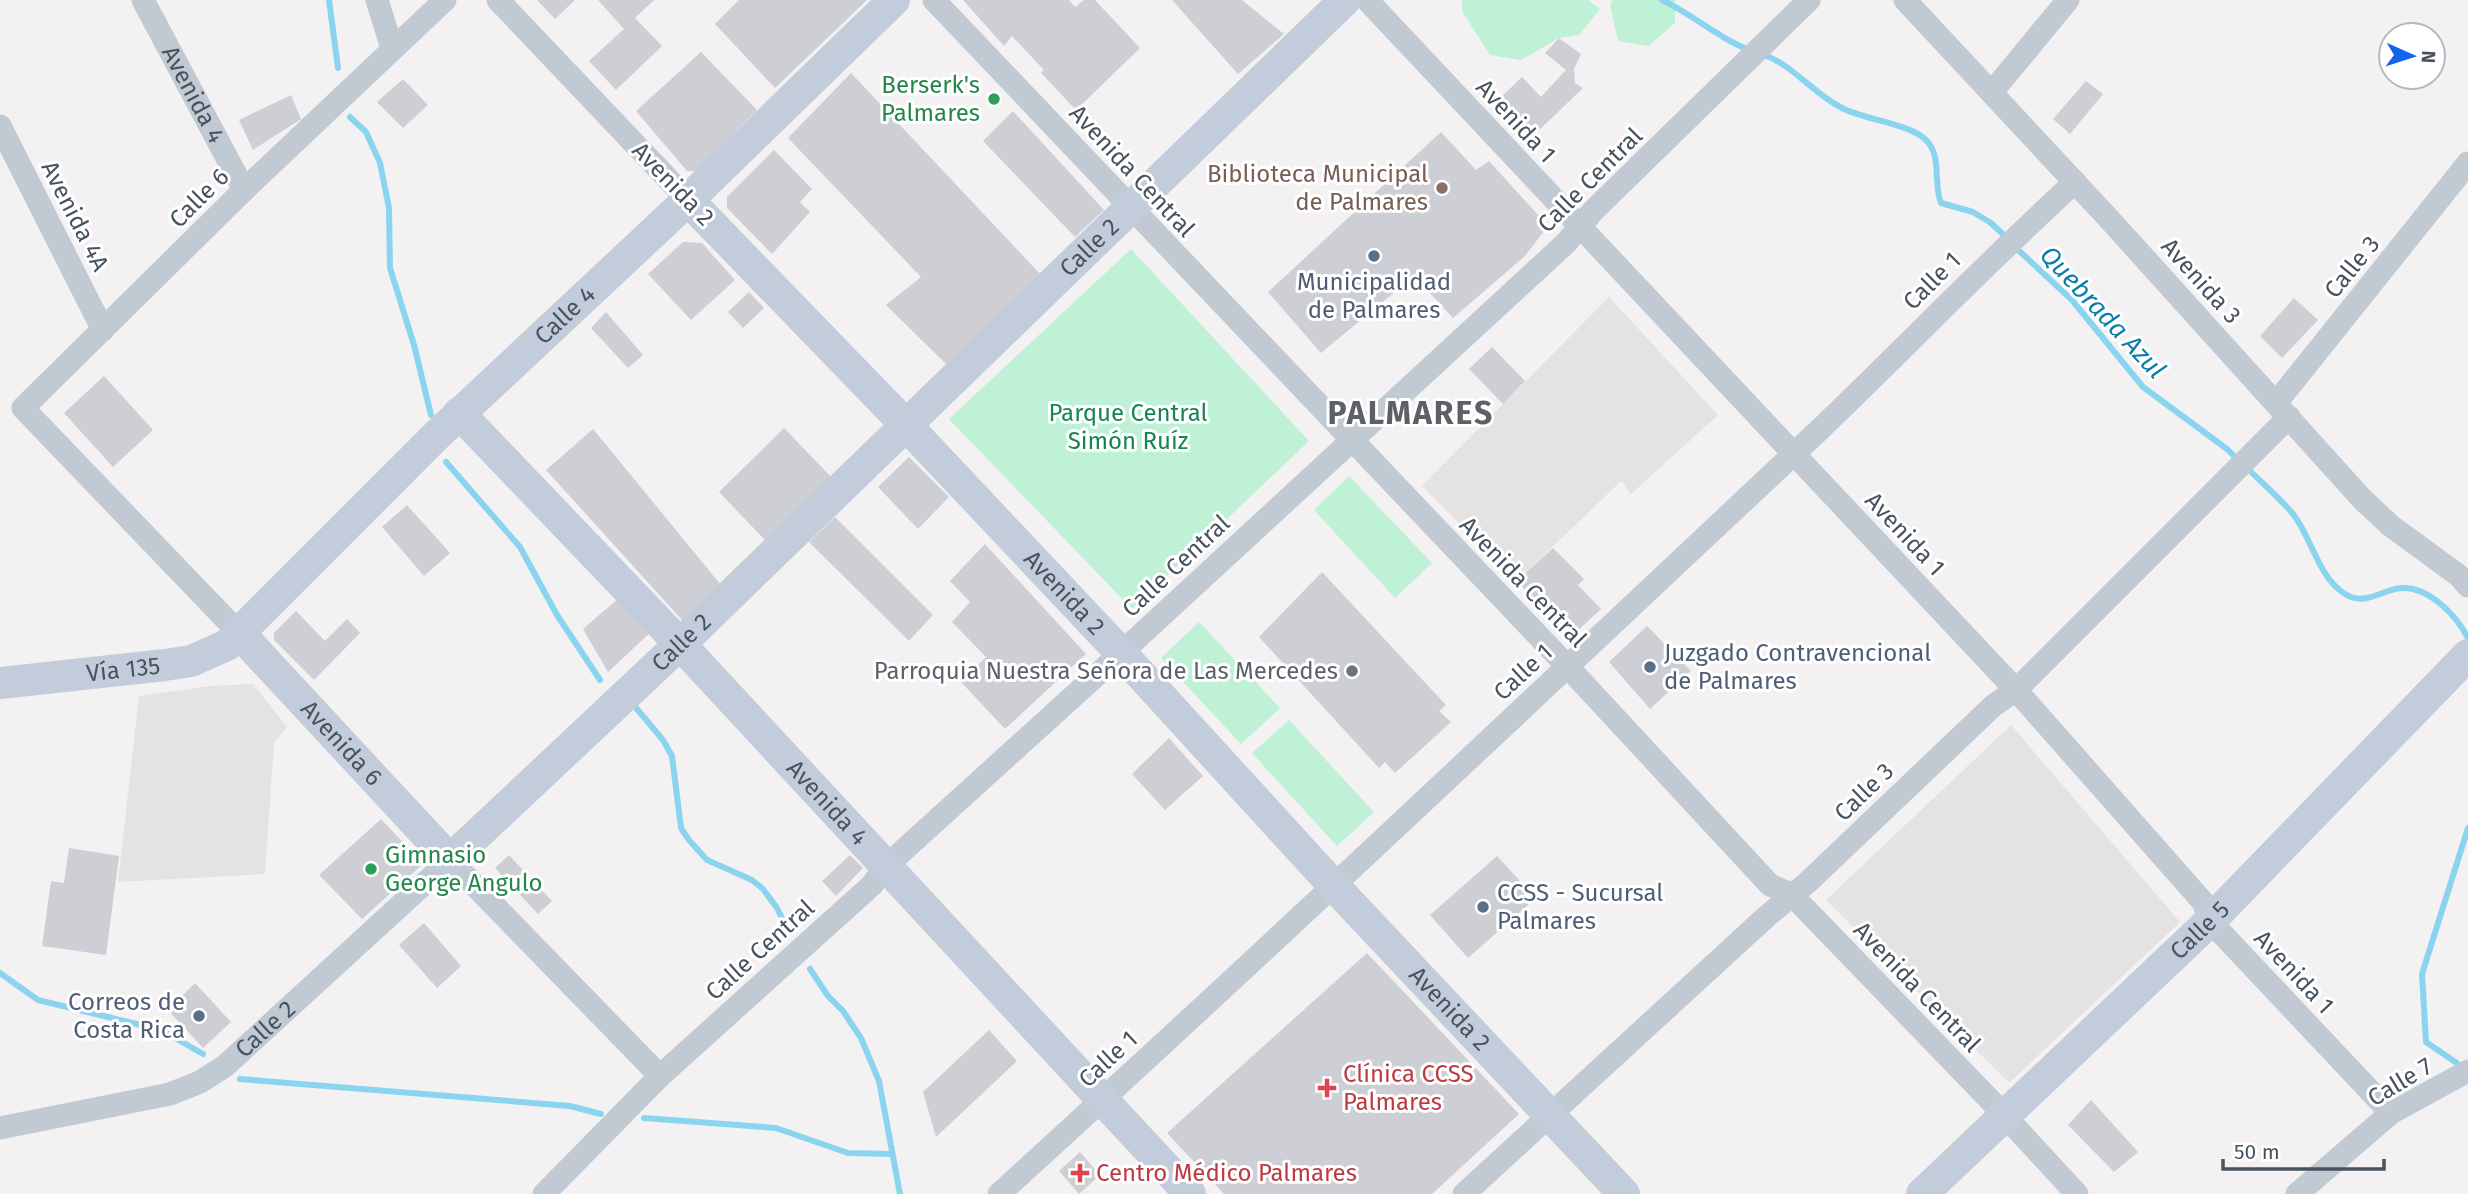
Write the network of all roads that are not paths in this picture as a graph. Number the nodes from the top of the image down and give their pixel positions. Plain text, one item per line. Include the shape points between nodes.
1 (143, 0) edge
2 (377, 0) edge
3 (445, 0) edge
4 (498, 0) edge
5 (894, 0) edge
6 (934, 0) edge
7 (1327, 0) edge
8 (1345, 0) edge
9 (1367, 0) edge
10 (1809, 0) edge
11 (1905, 0) edge
12 (2068, 0) edge
13 (1299, 47) junction
14 (392, 48) junction
15 (1992, 92) junction
16 (0, 126) edge
17 (2468, 163) edge
18 (2075, 181) junction
19 (244, 190) junction
20 (688, 200) junction
21 (1130, 206) junction
22 (1580, 228) junction
23 (103, 330) junction
24 (23, 408) joint
25 (2283, 410) junction
26 (460, 413) junction
27 (906, 425) junction
28 (1351, 440) junction
29 (1793, 453) junction
30 (2468, 586) edge
31 (240, 634) junction
32 (680, 644) junction
33 (1121, 653) junction
34 (2460, 662) edge
35 (1567, 666) junction
36 (0, 683) edge
37 (2015, 690) junction
38 (450, 860) junction
39 (885, 867) junction
40 (1334, 886) junction
41 (1791, 894) junction
42 (2210, 921) junction
43 (2462, 1075) edge
44 (660, 1076) junction
45 (1101, 1101) junction
46 (2392, 1113) junction
47 (1550, 1115) junction
48 (2006, 1116) junction
49 (0, 1128) edge
50 (544, 1194) edge
51 (999, 1194) edge
52 (1190, 1194) edge
53 (1464, 1194) edge
54 (1624, 1194) edge
55 (1922, 1194) edge
56 (2077, 1194) edge
57 (2297, 1194) edge

1 - 19 street, Avenida 4
2 - 14 street
3 - 14 street, Calle 6
4 - 20 street, Avenida 2
5 - 20 main road, Calle 4
6 - 21 street, Avenida Central
7 - 13 main road, Calle 2
8 - 13 main road, Calle 2
9 - 22 street, Avenida 1
10 - 22 street, Calle Central
11 - 15 street, Avenida 3
12 - 15 street
13 - 21 main road, Calle 2
14 - 19 street, Calle 6
15 - 18 street, Avenida 3
16 - 23 street, Avenida 4A
17 - 25 street, Calle 3
18 - 25 street, Avenida 3
18 - 29 street, Calle 1
19 - 23 street, Calle 6
20 - 26 main road, Calle 4
20 - 27 main road, Avenida 2
21 - 27 main road, Calle 2
21 - 28 street, Avenida Central
22 - 28 street, Calle Central
22 - 29 street, Avenida 1
23 - 24 street, Calle 6
24 - 31 street, Avenida 6
25 - 30 street, Avenida 3 via 2363,500
25 - 37 street, Calle 3 via 2227,479
26 - 31 main road, Calle 4
26 - 32 main road, Avenida 4
27 - 32 main road, Calle 2
27 - 33 main road, Avenida 2
28 - 33 street, Calle Central
28 - 35 street, Avenida Central
29 - 35 street, Calle 1
29 - 37 street, Avenida 1
31 - 36 main road, Vía 135 via 228,645 191,661
31 - 38 main road, Avenida 6
32 - 38 main road, Calle 2
32 - 39 main road, Avenida 4
33 - 39 street, Calle Central
33 - 40 main road, Avenida 2
34 - 42 main road, Calle 5
35 - 40 street, Calle 1
35 - 41 street, Avenida Central via 1770,885
37 - 41 street, Calle 3
37 - 42 street, Avenida 1 via 2203,902
38 - 44 street, Avenida 6
38 - 49 street, Calle 2 via 225,1066 200,1082 170,1094
39 - 44 street, Calle Central via 872,885
39 - 45 main road, Avenida 4
40 - 45 street, Calle 1
40 - 47 main road, Avenida 2
41 - 47 street, Calle 3
41 - 48 street, Avenida Central
42 - 46 street, Avenida 1
42 - 48 main road, Calle 5
43 - 46 street, Calle 7
44 - 50 street, Calle Central
45 - 51 street, Calle 1
45 - 52 main road, Avenida 4
46 - 57 street, Calle 7
47 - 53 street, Calle 3
47 - 54 main road, Avenida 2
48 - 55 main road, Calle 5
48 - 56 street, Avenida Central

